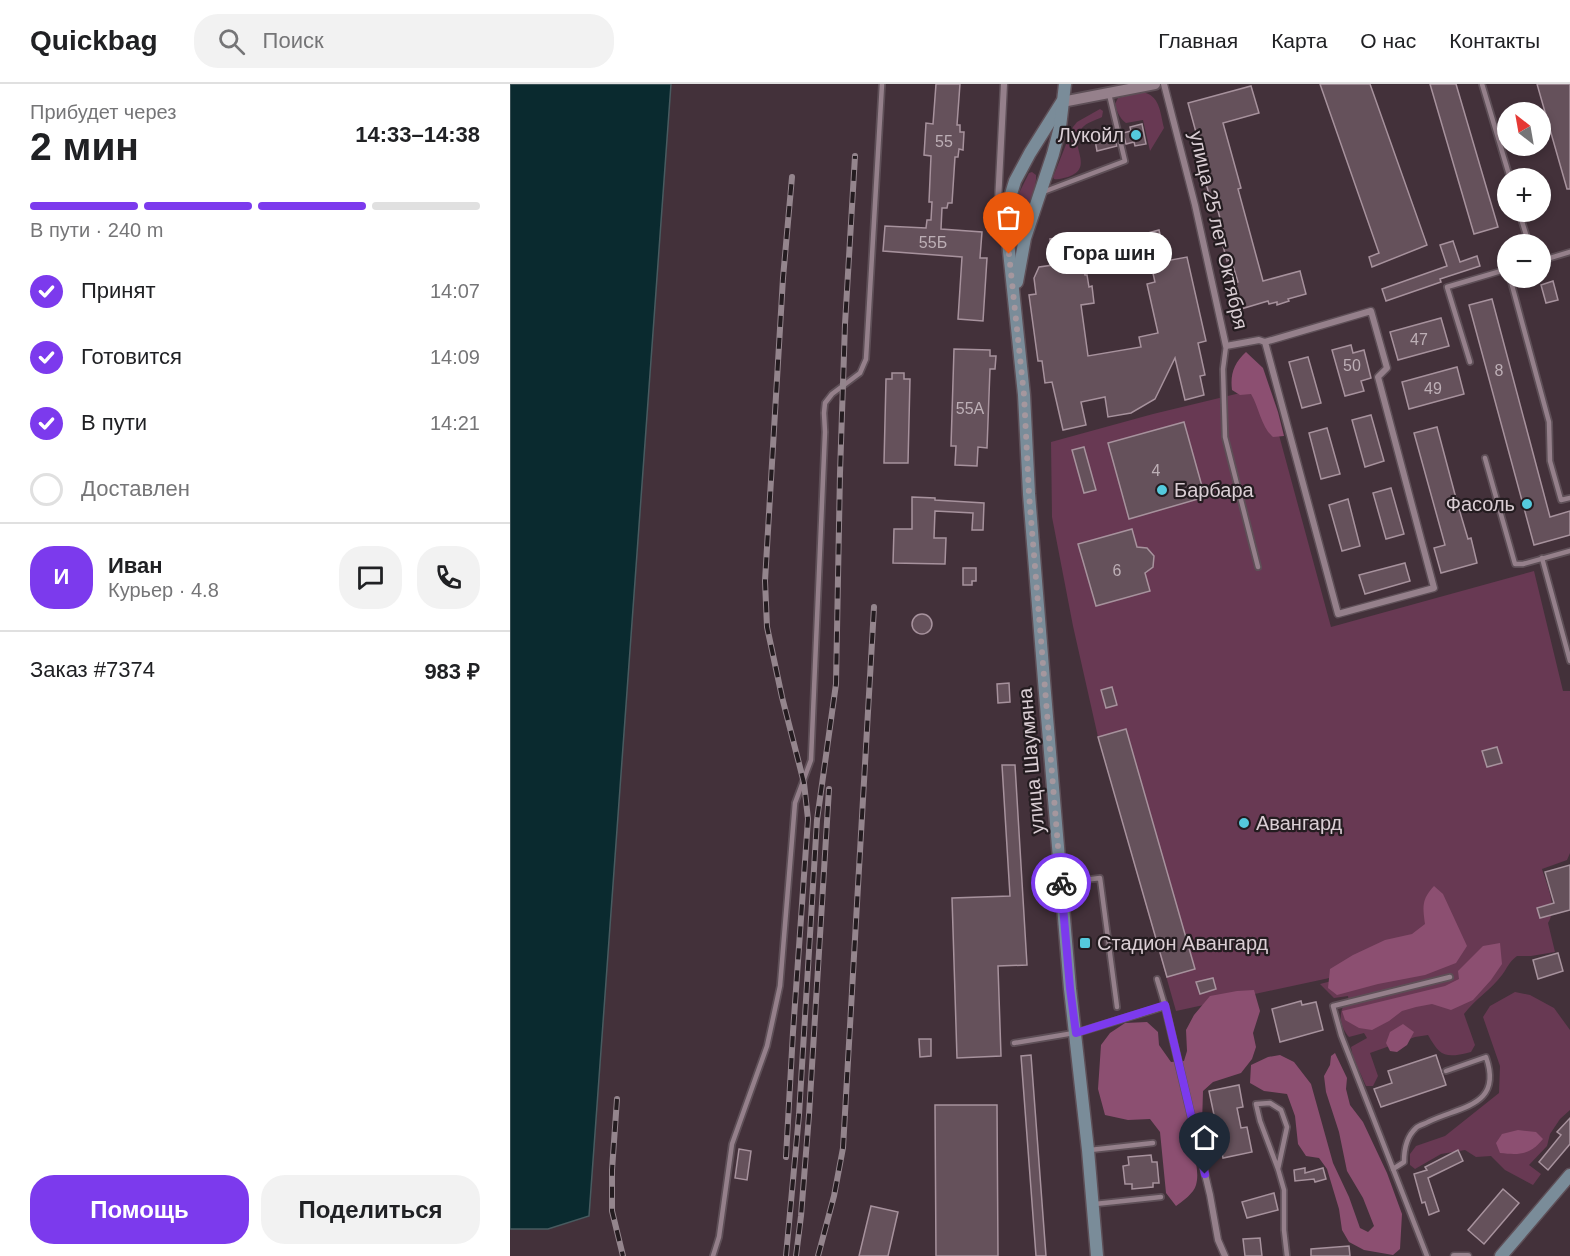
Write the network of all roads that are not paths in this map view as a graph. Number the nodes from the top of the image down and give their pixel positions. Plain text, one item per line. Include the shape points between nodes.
1 (882, 84) edge
2 (1004, 84) edge
3 (1065, 84) edge
4 (1155, 84) edge
5 (1164, 84) edge
6 (1482, 84) edge
7 (1109, 93) junction
8 (1062, 102) junction
9 (1507, 168) edge
10 (1040, 193) junction
11 (1008, 204) junction
12 (1033, 213) junction
13 (1570, 252) edge
14 (1551, 258) edge
15 (1497, 272) edge
16 (1513, 288) edge
17 (1014, 298) junction
18 (1264, 342) junction
19 (1226, 346) junction
20 (1470, 362) dead end
21 (1485, 458) dead end
22 (1570, 498) edge
23 (1570, 551) edge
24 (1542, 558) junction
25 (1258, 567) dead end
26 (1570, 662) edge
27 (1061, 883) junction
28 (1450, 977) dead end
29 (1157, 979) dead end
30 (1165, 1005) junction
31 (1117, 1007) dead end
32 (1076, 1033) junction
33 (1014, 1043) dead end
34 (1446, 1071) dead end
35 (1153, 1143) dead end
36 (1088, 1150) junction
37 (1278, 1169) junction
38 (1393, 1169) junction
39 (1570, 1175) edge
40 (1161, 1197) dead end
41 (1092, 1205) junction
42 (713, 1256) edge
43 (1097, 1256) edge
44 (1225, 1256) edge
45 (1287, 1256) edge
46 (1427, 1256) edge
47 (1455, 1256) edge
48 (1468, 1256) edge
49 (1501, 1256) edge

1 - 42 lane via 867,359 860,373 825,403 811,760 795,803 780,986 767,1046 732,1144
2 - 11 street via 998,202
3 - 8 main road
4 - 7 street
5 - 19 street, улица 25 лет Октября
6 - 9 lane
7 - 8 street
7 - 10 lane via 1125,161
8 - 10 main road, улица Шаумяна via 1060,127
8 - 11 main road, улица Шаумяна via 1015,181
10 - 12 main road, улица Шаумяна
11 - 12 main road via 1014,214 1023,217
11 - 17 main road, улица Шаумяна
12 - 17 main road, улица Шаумяна
13 - 14 lane
15 - 20 lane via 1447,287
16 - 22 lane via 1549,422 1551,461 1561,500
17 - 27 main road, улица Шаумяна
18 - 18 street, улица 25 лет Октября via 1371,311 1387,368 1378,377 1434,588 1338,614
18 - 19 street, улица 25 лет Октября
19 - 25 lane via 1225,437
21 - 24 lane via 1515,564
23 - 24 lane
24 - 26 lane
27 - 31 lane via 1100,878
27 - 32 main road, улица Шаумяна
28 - 38 lane via 1333,1006
29 - 30 lane
30 - 32 street
30 - 44 street via 1218,1240
32 - 33 lane
32 - 36 main road, улица Шаумяна
34 - 38 lane via 1486,1057 1491,1077 1488,1089 1479,1100 1416,1128 1407,1140 1404,1162
35 - 36 lane
36 - 41 main road, улица Шаумяна
37 - 37 lane via 1287,1127 1281,1110 1270,1103 1256,1104
37 - 45 lane via 1284,1190
38 - 46 lane
39 - 49 main road
40 - 41 lane
41 - 43 main road, улица Шаумяна
47 - 48 street

